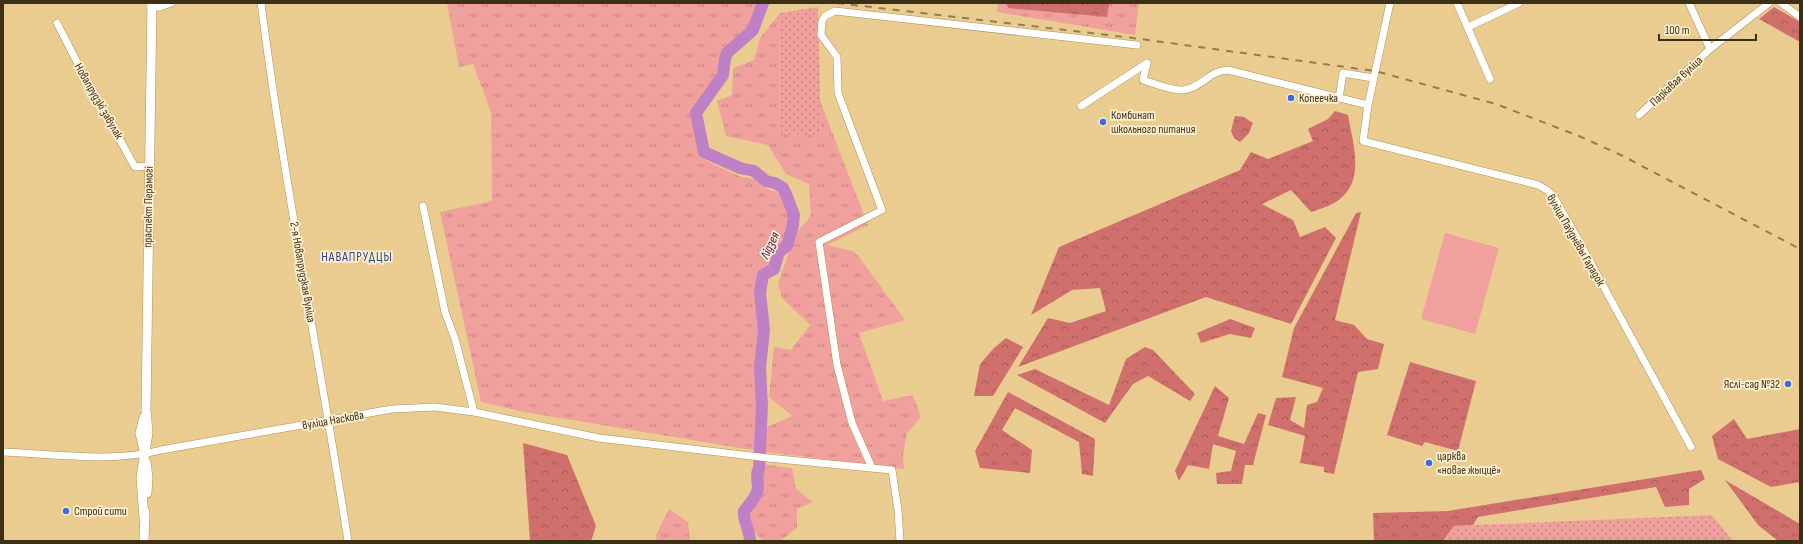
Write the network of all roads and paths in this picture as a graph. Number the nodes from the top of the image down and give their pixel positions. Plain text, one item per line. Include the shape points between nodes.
1 (170, 3) edge
2 (262, 3) edge
3 (1390, 3) edge
4 (1457, 3) edge
5 (1520, 3) edge
6 (1689, 3) edge
7 (1769, 3) edge
8 (1781, 3) edge
9 (152, 5) edge
10 (1800, 18) edge
11 (57, 23) dead end
12 (1468, 27) junction
13 (1138, 45) dead end
14 (1710, 49) junction
15 (1374, 75) junction
16 (1490, 79) dead end
17 (1339, 98) junction
18 (1368, 105) junction
19 (1081, 106) dead end
20 (1639, 115) dead end
21 (149, 166) junction
22 (423, 206) dead end
23 (474, 412) junction
24 (329, 421) junction
25 (1690, 447) dead end
26 (3, 452) edge
27 (145, 455) junction
28 (872, 468) junction
29 (144, 541) edge
30 (348, 541) edge
31 (900, 541) edge

1 - 9 street via 160,7
2 - 24 street, 2-я Новапрудзкая вуліца via 282,152
3 - 15 street, вуліца Паўднёвы Гарадок
4 - 12 street
5 - 12 street
6 - 14 street
7 - 14 street, Паркавая вуліца
8 - 10 street
9 - 21 main road, праспект Перамогі
11 - 21 street, Новапрудзкі завулак via 135,167
12 - 16 street
13 - 28 street via 835,11 825,16 821,36 837,58 838,93 882,210 818,242 838,364 852,423
14 - 20 street, Паркавая вуліца
15 - 17 street via 1344,73
15 - 18 street, вуліца Паўднёвы Гарадок
17 - 18 street
17 - 19 street via 1228,70 1216,72 1195,86 1182,90 1143,80 1147,63
18 - 25 street, вуліца Паўднёвы Гарадок via 1363,141 1538,185 1554,197
21 - 27 main road, праспект Перамогі via 146,410 148,433
22 - 23 street via 445,312 455,339
23 - 24 street, вуліца Наскова via 435,407 392,409
23 - 28 street, вуліца Наскова via 599,438
24 - 27 street, вуліца Наскова via 161,450
24 - 30 street, 2-я Новапрудзкая вуліца
26 - 27 street, вуліца Наскова via 72,456
27 - 29 main road, праспект Перамогі via 148,477
28 - 31 street, вуліца Наскова via 892,470

